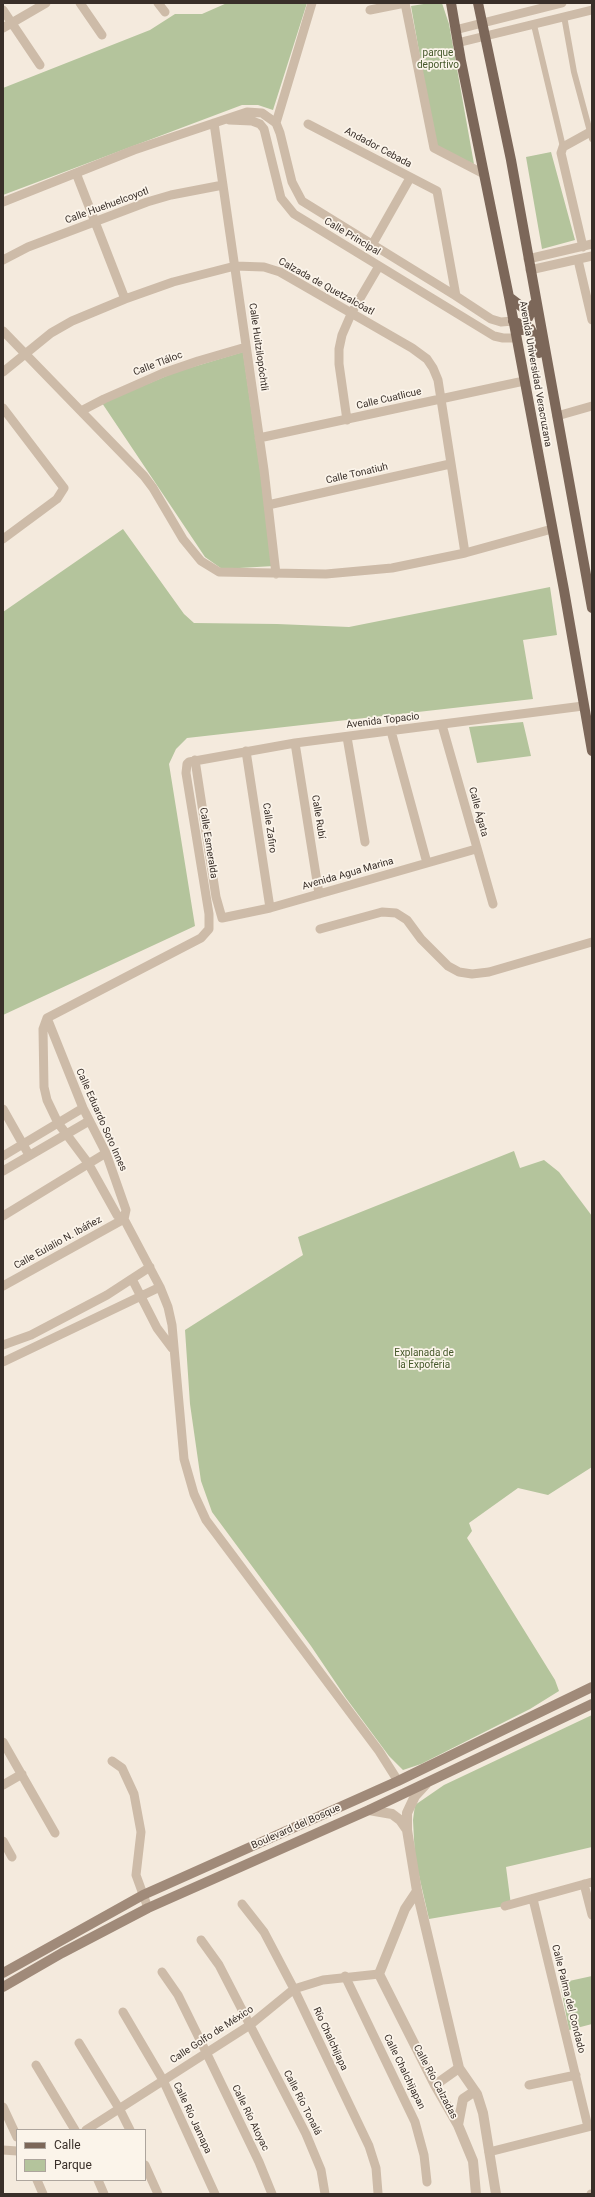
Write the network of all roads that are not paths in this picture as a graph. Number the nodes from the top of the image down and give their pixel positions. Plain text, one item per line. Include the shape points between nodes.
1 (46, 3) edge
2 (80, 3) edge
3 (158, 3) edge
4 (312, 3) edge
5 (405, 3) edge
6 (451, 3) edge
7 (478, 3) edge
8 (559, 3) edge
9 (3, 10) edge
10 (370, 10) dead end
11 (592, 10) edge
12 (165, 12) dead end
13 (564, 16) junction
14 (12, 23) junction
15 (482, 24) junction
16 (534, 25) junction
17 (3, 28) edge
18 (455, 30) junction
19 (102, 35) dead end
20 (484, 38) junction
21 (457, 43) junction
22 (40, 65) dead end
23 (225, 119) junction
24 (214, 123) junction
25 (276, 123) junction
26 (308, 124) dead end
27 (591, 134) edge
28 (563, 147) junction
29 (76, 173) junction
30 (484, 174) junction
31 (410, 178) junction
32 (223, 185) junction
33 (3, 202) edge
34 (94, 222) junction
35 (372, 245) junction
36 (588, 246) edge
37 (592, 256) edge
38 (528, 259) junction
39 (3, 260) edge
40 (578, 260) junction
41 (235, 266) junction
42 (379, 266) junction
43 (530, 270) junction
44 (456, 296) junction
45 (509, 296) junction
46 (124, 299) junction
47 (535, 304) junction
48 (352, 312) junction
49 (513, 320) junction
50 (592, 320) edge
51 (526, 325) junction
52 (3, 331) edge
53 (516, 338) junction
54 (246, 347) junction
55 (24, 354) junction
56 (3, 372) edge
57 (524, 381) junction
58 (441, 398) junction
59 (592, 406) edge
60 (81, 411) junction
61 (4, 412) edge
62 (557, 416) junction
63 (347, 420) junction
64 (259, 438) junction
65 (450, 464) junction
66 (268, 505) junction
67 (552, 529) junction
68 (3, 539) edge
69 (465, 553) junction
70 (276, 574) junction
71 (592, 608) edge
72 (583, 706) junction
73 (442, 725) junction
74 (391, 731) junction
75 (348, 737) junction
76 (295, 743) junction
77 (246, 751) junction
78 (592, 751) edge
79 (191, 762) junction
80 (365, 842) dead end
81 (476, 849) junction
82 (427, 863) junction
83 (319, 894) junction
84 (493, 904) dead end
85 (270, 908) junction
86 (320, 929) dead end
87 (592, 942) edge
88 (47, 1018) junction
89 (82, 1108) junction
90 (3, 1110) edge
91 (89, 1121) junction
92 (58, 1123) junction
93 (66, 1134) junction
94 (23, 1144) junction
95 (106, 1153) junction
96 (3, 1156) edge
97 (29, 1156) junction
98 (88, 1163) junction
99 (3, 1171) edge
100 (3, 1216) edge
101 (124, 1219) junction
102 (150, 1267) junction
103 (132, 1279) junction
104 (3, 1286) edge
105 (160, 1287) junction
106 (141, 1296) junction
107 (4, 1343) edge
108 (172, 1348) junction
109 (13, 1358) junction
110 (3, 1362) edge
111 (592, 1687) edge
112 (592, 1704) edge
113 (543, 1712) junction
114 (549, 1724) junction
115 (3, 1742) edge
116 (112, 1761) dead end
117 (22, 1774) junction
118 (398, 1781) junction
119 (426, 1784) junction
120 (3, 1785) edge
121 (369, 1810) junction
122 (407, 1830) junction
123 (56, 1833) dead end
124 (3, 1841) edge
125 (12, 1857) dead end
126 (210, 1865) junction
127 (216, 1878) junction
128 (588, 1883) edge
129 (417, 1891) junction
130 (143, 1895) junction
131 (533, 1899) junction
132 (242, 1904) dead end
133 (505, 1906) dead end
134 (148, 1908) junction
135 (592, 1915) edge
136 (402, 1917) junction
137 (424, 1919) junction
138 (201, 1940) dead end
139 (56, 1943) junction
140 (62, 1953) junction
141 (162, 1972) dead end
142 (3, 1973) edge
143 (379, 1974) junction
144 (345, 1976) junction
145 (3, 1986) edge
146 (294, 1989) junction
147 (123, 2012) dead end
148 (250, 2025) junction
149 (79, 2043) dead end
150 (206, 2052) junction
151 (36, 2065) dead end
152 (459, 2068) junction
153 (576, 2075) junction
154 (162, 2080) junction
155 (435, 2085) junction
156 (529, 2085) dead end
157 (475, 2091) junction
158 (3, 2107) edge
159 (120, 2110) junction
160 (458, 2125) junction
161 (590, 2127) edge
162 (74, 2129) edge
163 (88, 2129) edge
164 (130, 2129) edge
165 (16, 2135) edge
166 (3, 2150) edge
167 (16, 2151) edge
168 (490, 2152) junction
169 (146, 2166) edge
170 (38, 2181) edge
171 (98, 2181) edge
172 (427, 2182) dead end
173 (378, 2193) dead end
174 (44, 2194) edge
175 (104, 2194) edge
176 (158, 2194) edge
177 (215, 2194) edge
178 (272, 2194) edge
179 (325, 2194) edge
180 (476, 2194) edge
181 (496, 2194) edge

1 - 14 street
2 - 19 street
3 - 12 street
4 - 25 street
5 - 10 street
5 - 30 street via 434,148
6 - 18 main road, Avenida Universidad Veracruzana
7 - 15 main road, Avenida Universidad Veracruzana
8 - 15 street
9 - 14 street
11 - 13 street
13 - 16 street
13 - 27 street via 574,72
14 - 17 street
14 - 22 street
15 - 18 street
15 - 20 main road, Avenida Universidad Veracruzana
16 - 20 street
16 - 28 street
18 - 21 main road, Avenida Universidad Veracruzana
20 - 21 street
20 - 38 main road, Avenida Universidad Veracruzana via 511,160
21 - 30 main road, Avenida Universidad Veracruzana
23 - 24 street, Calle Principal
23 - 25 street, Calle Principal via 255,112 270,117
23 - 42 street, Calle Principal via 252,121 264,129 281,198 290,211
24 - 29 street, Calle Principal
24 - 32 street, Calle Huitzilopóchtli
25 - 35 street, Calle Principal via 292,182 302,201
26 - 31 street, Andador Cebada
27 - 28 street
28 - 36 street via 562,162
29 - 33 street, Calle Principal
29 - 34 street
30 - 45 main road, Avenida Universidad Veracruzana
31 - 35 street
31 - 44 street, Andador Cebada via 438,191
32 - 34 street, Calle Huehuelcoyotl via 171,195
32 - 41 street, Calle Huitzilopóchtli
34 - 39 street, Calle Huehuelcoyotl via 28,247
34 - 46 street
35 - 44 street, Calle Principal
36 - 38 street
37 - 40 street
38 - 43 main road, Avenida Universidad Veracruzana
40 - 43 street
40 - 50 street
41 - 46 street, Calzada de Quetzalcóatl via 173,282
41 - 48 street, Calzada de Quetzalcóatl via 264,267 280,272
41 - 54 street, Calle Huitzilopóchtli
42 - 48 street
42 - 53 street, Calle Principal via 494,336
43 - 47 main road, Avenida Universidad Veracruzana
44 - 49 street, Calle Principal via 490,319 500,322
45 - 47 main road via 522,307
45 - 49 main road, Avenida Universidad Veracruzana
46 - 55 street, Calzada de Quetzalcóatl via 72,321
47 - 51 main road
47 - 62 main road, Avenida Universidad Veracruzana
48 - 58 street, Calzada de Quetzalcóatl via 427,359 438,380
48 - 63 street via 339,349
49 - 51 main road
49 - 53 main road, Avenida Universidad Veracruzana
51 - 53 main road
51 - 62 main road via 534,334 545,390
52 - 55 street
53 - 57 main road, Avenida Universidad Veracruzana
54 - 60 street, Calle Tláloc via 163,373
54 - 64 street, Calle Huitzilopóchtli
55 - 56 street, Calzada de Quetzalcóatl
55 - 60 street
57 - 58 street, Calle Cuatlicue
57 - 67 main road, Avenida Universidad Veracruzana
58 - 63 street, Calle Cuatlicue
58 - 65 street, Calzada de Quetzalcóatl
59 - 62 street
60 - 70 street via 153,488 183,539 201,561 219,572
61 - 68 street via 64,488 56,499
62 - 71 main road, Avenida Universidad Veracruzana
63 - 64 street, Calle Cuatlicue
64 - 66 street, Calle Huitzilopóchtli
65 - 66 street, Calle Tonatiuh
65 - 69 street, Calzada de Quetzalcóatl
66 - 70 street, Calle Huitzilopóchtli
67 - 69 street
67 - 72 main road, Avenida Universidad Veracruzana
69 - 70 street via 416,564 371,570 326,574
72 - 73 street, Avenida Topacio
72 - 78 main road, Avenida Universidad Veracruzana
73 - 74 street, Avenida Topacio
73 - 81 street, Calle Ágata
74 - 75 street, Avenida Topacio
74 - 82 street
75 - 76 street, Avenida Topacio
75 - 80 street
76 - 77 street, Avenida Topacio
76 - 83 street, Calle Rubí
77 - 79 street, Avenida Topacio
77 - 85 street, Calle Zafiro
79 - 85 street, Avenida Agua Marina via 220,915 225,919
79 - 88 street, Calle Esmeralda via 186,773 209,929 201,938
81 - 82 street, Avenida Agua Marina
81 - 84 street, Calle Ágata
82 - 83 street, Avenida Agua Marina
83 - 85 street, Avenida Agua Marina
86 - 87 street via 382,912 396,913 407,920 421,939 448,966 459,972 472,974 489,972
88 - 89 street, Calle Eduardo Soto Innes
88 - 92 street, Calle Eduardo Soto Innes via 43,1029 44,1087
89 - 91 street, Calle Eduardo Soto Innes
89 - 92 street
90 - 94 street
91 - 93 street
91 - 95 street, Calle Eduardo Soto Innes
92 - 93 street, Calle Eduardo Soto Innes
92 - 94 street
93 - 97 street
93 - 98 street, Calle Eduardo Soto Innes
94 - 96 street
94 - 97 street
95 - 98 street
95 - 101 street, Calle Eduardo Soto Innes via 126,1210
97 - 99 street
98 - 100 street
98 - 101 street, Calle Eduardo Soto Innes via 117,1216
101 - 102 street, Calle Eduardo Soto Innes
101 - 104 street, Calle Eulalio N. Ibáñez
102 - 103 street
102 - 105 street, Calle Eduardo Soto Innes
103 - 106 street
103 - 107 street via 31,1335
105 - 106 street
105 - 108 street, Calle Eduardo Soto Innes via 170,1317
106 - 108 street via 157,1328
106 - 109 street
107 - 109 street
108 - 118 street, Calle Eduardo Soto Innes via 184,1459 194,1494 206,1520 379,1751
109 - 110 street
111 - 113 main road, Boulevard del Bosque
112 - 114 main road, Boulevard del Bosque
113 - 114 main road via 548,1716
113 - 118 main road, Boulevard del Bosque
114 - 119 main road, Boulevard del Bosque
115 - 117 street
116 - 130 street via 122,1768 134,1794 142,1832 136,1875
117 - 120 street
117 - 123 street
118 - 126 main road, Boulevard del Bosque
119 - 121 main road, Boulevard del Bosque
119 - 122 street via 410,1804
121 - 122 street via 392,1814
121 - 127 main road, Boulevard del Bosque
122 - 129 street
124 - 125 street
126 - 127 main road
126 - 130 main road, Boulevard del Bosque
127 - 134 main road, Boulevard del Bosque
128 - 131 street
128 - 135 street
129 - 136 street
129 - 137 street
130 - 134 street
130 - 139 main road, Boulevard del Bosque
131 - 133 street
131 - 153 street, Calle Palma del Condado
132 - 146 street, Río Chalchijapa via 264,1932
134 - 140 main road, Boulevard del Bosque
136 - 137 street via 414,1911
136 - 143 street
137 - 152 street
138 - 148 street, Calle Río Tonalá via 219,1965
139 - 140 main road
139 - 142 main road, Boulevard del Bosque
140 - 145 main road, Boulevard del Bosque
141 - 150 street, Calle Río Atoyac via 178,1995
143 - 144 street, Calle Golfo de México
143 - 155 street, Calle Río Calzadas
144 - 146 street, Calle Golfo de México
144 - 172 street, Calle Chalchijapan via 416,2122 424,2154
146 - 148 street, Calle Golfo de México
146 - 173 street, Río Chalchijapa via 369,2146 376,2168
147 - 154 street, Calle Río Jamapa
148 - 150 street, Calle Golfo de México
148 - 179 street, Calle Río Tonalá via 315,2154
149 - 159 street
150 - 154 street, Calle Golfo de México
150 - 178 street, Calle Río Atoyac
151 - 162 street
152 - 155 street
152 - 157 street
153 - 156 street
153 - 161 street, Calle Palma del Condado
154 - 159 street, Calle Golfo de México
154 - 177 street, Calle Río Jamapa
155 - 160 street, Calle Río Calzadas
157 - 160 street via 463,2099
157 - 168 street via 483,2113
158 - 165 street
159 - 163 street, Calle Golfo de México
159 - 164 street
160 - 180 street, Calle Río Calzadas via 473,2161
161 - 168 street
166 - 167 street
168 - 181 street
169 - 176 street
170 - 174 street
171 - 175 street

